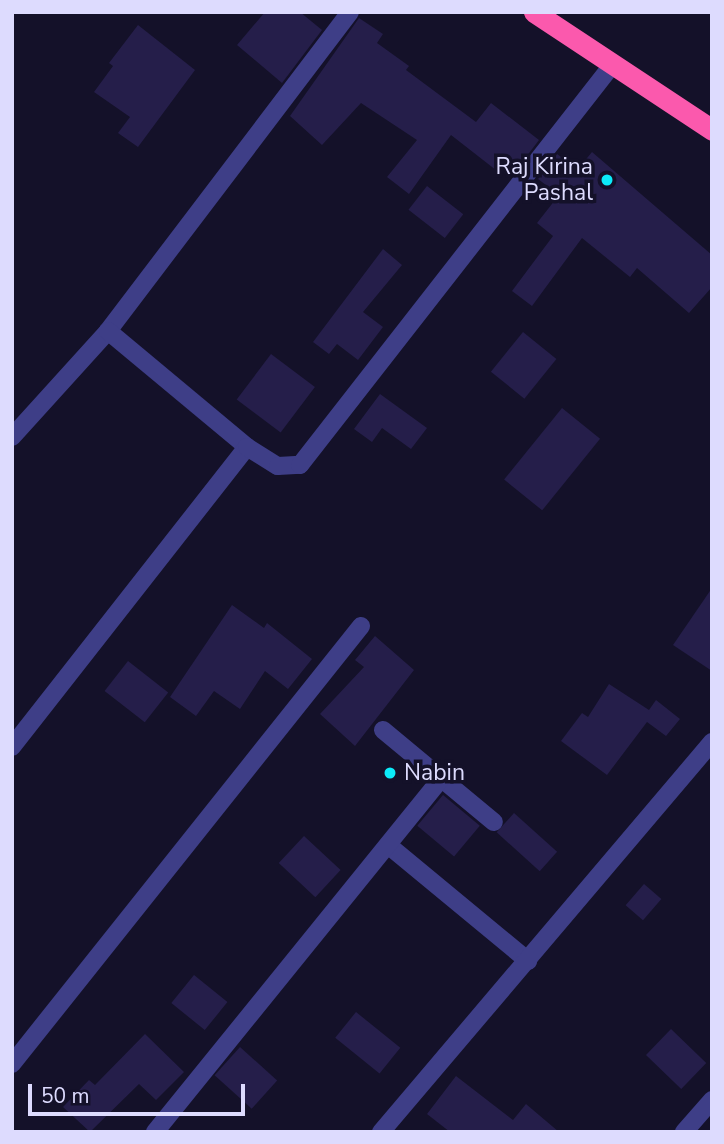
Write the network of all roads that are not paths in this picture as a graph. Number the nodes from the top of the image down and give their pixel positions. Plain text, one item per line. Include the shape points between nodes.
1 (350, 12) edge
2 (534, 12) edge
3 (613, 64) junction
4 (712, 130) edge
5 (108, 331) junction
6 (12, 437) edge
7 (247, 447) junction
8 (361, 626) dead end
9 (383, 730) dead end
10 (712, 742) edge
11 (12, 747) edge
12 (441, 779) junction
13 (494, 822) dead end
14 (388, 845) junction
15 (528, 961) junction
16 (12, 1064) edge
17 (712, 1100) edge
18 (155, 1132) edge
19 (382, 1132) edge
20 (684, 1132) edge

1 - 5 street
2 - 3 highway
3 - 4 highway
3 - 7 street via 300,465 278,466
5 - 6 street
5 - 7 street
7 - 11 street
8 - 16 street
9 - 12 street
10 - 15 street
12 - 13 street
12 - 14 street
14 - 15 street
14 - 18 street
15 - 19 street
17 - 20 street

